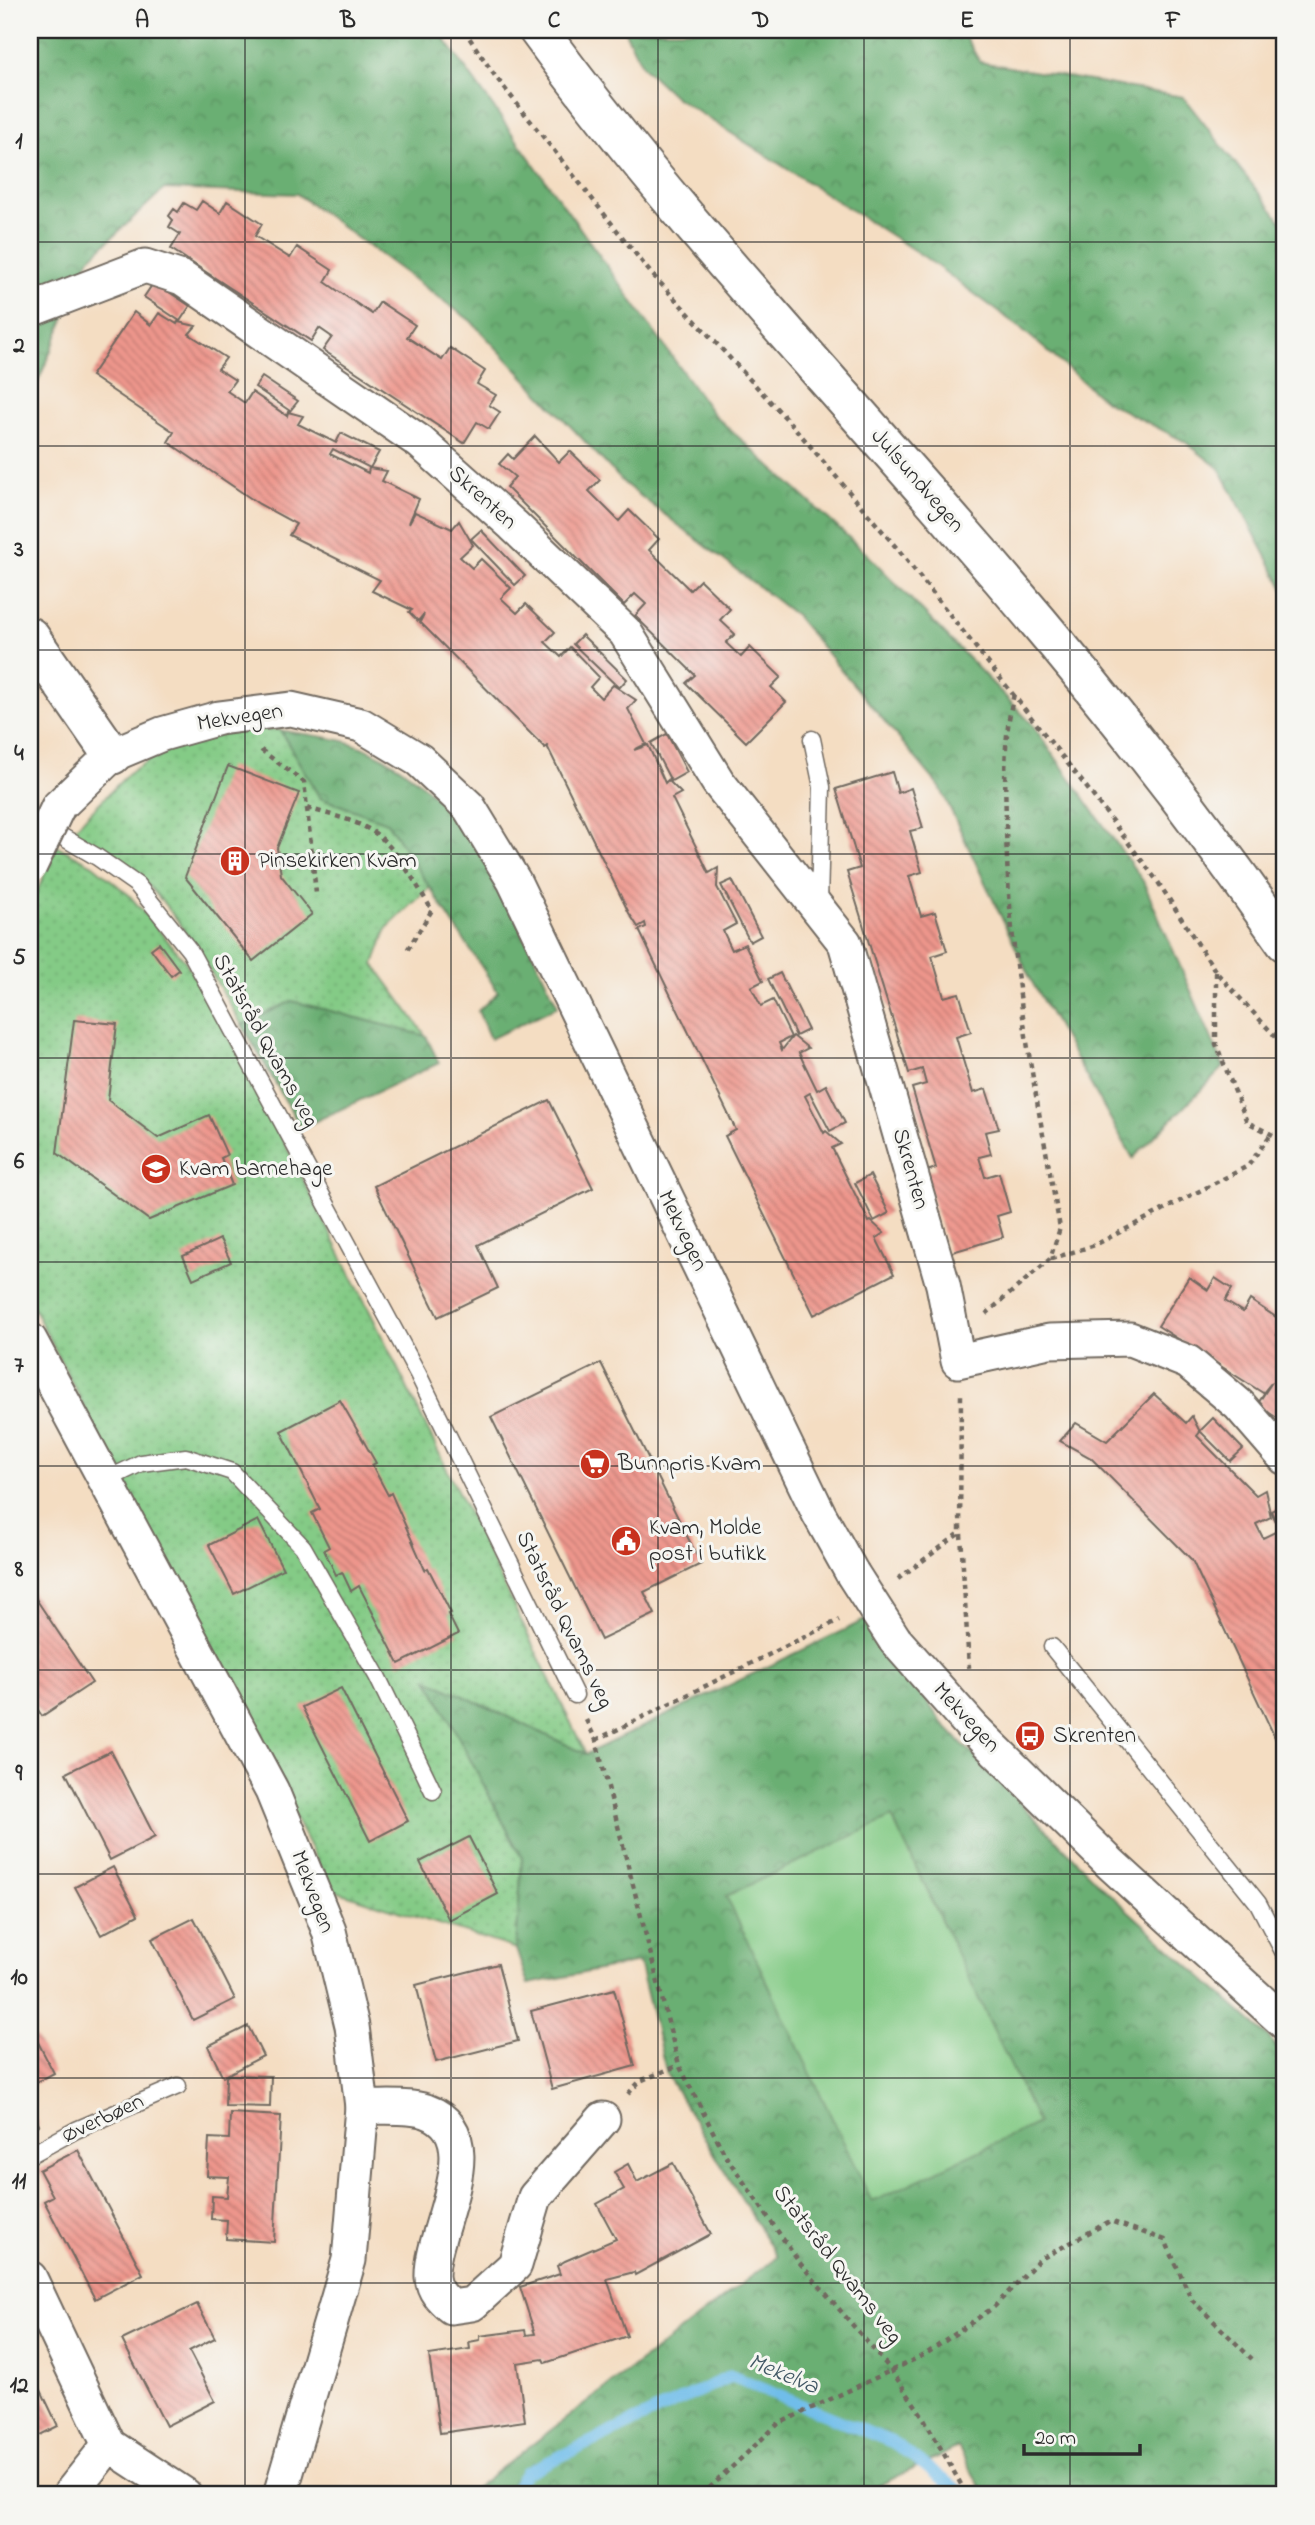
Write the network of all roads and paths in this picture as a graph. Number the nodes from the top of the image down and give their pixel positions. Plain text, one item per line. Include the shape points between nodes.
1 (464, 30) edge
2 (538, 30) edge
3 (30, 310) edge
4 (30, 637) edge
5 (219, 718) junction
6 (813, 739) dead end
7 (112, 755) junction
8 (307, 808) junction
9 (44, 813) edge
10 (30, 866) edge
11 (316, 893) dead end
12 (819, 909) junction
13 (1285, 942) edge
14 (406, 952) dead end
15 (1216, 972) junction
16 (1285, 1048) edge
17 (1271, 1134) junction
18 (1285, 1141) edge
19 (1050, 1259) dead end
20 (30, 1340) edge
21 (1285, 1458) edge
22 (104, 1480) junction
23 (960, 1533) dead end
24 (1052, 1647) dead end
25 (575, 1695) joint
26 (974, 1728) junction
27 (433, 1791) dead end
28 (1285, 1955) edge
29 (1284, 2015) edge
30 (679, 2065) junction
31 (640, 2081) dead end
32 (178, 2086) dead end
33 (362, 2107) junction
34 (603, 2119) dead end
35 (30, 2155) edge
36 (30, 2278) edge
37 (1252, 2359) dead end
38 (891, 2370) junction
39 (109, 2445) junction
40 (69, 2495) edge
41 (185, 2495) edge
42 (280, 2495) edge
43 (702, 2495) edge
44 (967, 2495) edge

1 - 15 path via 650,272 803,438 1027,709 1158,882
2 - 13 main road, Julsundvegen via 696,228 1073,662
3 - 12 street, Skrenten via 145,266 183,278 420,442 625,632 718,782
4 - 7 main road
5 - 7 street, Mekvegen via 162,734
5 - 8 path via 304,782
5 - 26 street, Mekvegen, bridge via 291,709 361,725 419,760 469,807 514,881 819,1514 895,1640
6 - 12 lane via 822,787
7 - 9 street, Mekvegen
8 - 11 path
8 - 14 path via 379,836 412,878 432,910
9 - 10 street, Mekvegen, bridge
9 - 25 lane, Statsråd Qvams veg via 137,885 190,950 418,1374
12 - 21 street, Skrenten via 845,943 943,1285 958,1361 1049,1341 1130,1339 1188,1362 1239,1405
15 - 16 path
15 - 17 path via 1216,1044 1247,1122
17 - 18 path
17 - 19 path via 1248,1166 1095,1245
20 - 22 street, Mekvegen
22 - 27 lane via 141,1463 186,1457 232,1472 303,1547 377,1676
22 - 33 street, Mekvegen via 272,1791 329,1931 352,2025
23 - 26 path
24 - 28 lane via 1258,1903
25 - 30 path, Statsråd Qvams veg via 597,1741
26 - 29 street, Mekvegen via 1111,1864
30 - 31 path
30 - 38 path, Statsråd Qvams veg via 725,2155 799,2262
32 - 35 lane, Øverbøen
33 - 34 street via 425,2110 448,2124 458,2145 432,2277 439,2297 451,2307 472,2304 515,2265 535,2197
33 - 42 street, Mekvegen via 349,2260
36 - 39 street
37 - 38 path via 1192,2300 1165,2240 1110,2221 1039,2260 995,2307 926,2354
38 - 43 path via 778,2424
38 - 44 path, Statsråd Qvams veg
39 - 40 street
39 - 41 street

